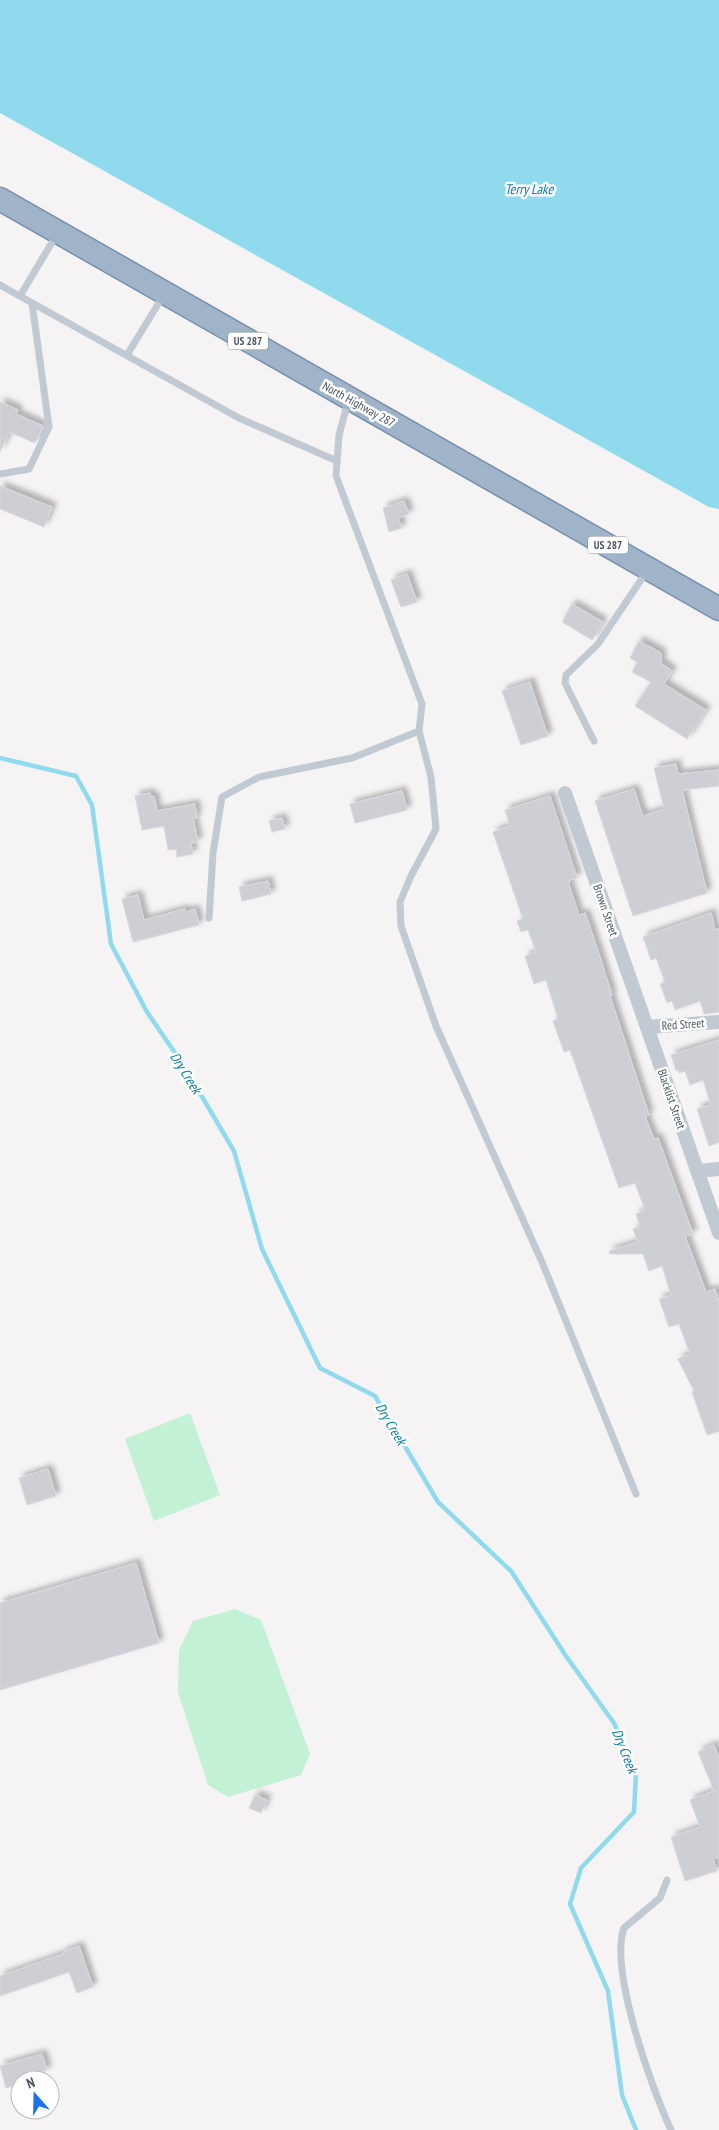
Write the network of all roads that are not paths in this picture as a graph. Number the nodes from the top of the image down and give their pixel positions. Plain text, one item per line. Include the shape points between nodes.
1 (0, 199) edge
2 (58, 232) junction
3 (0, 285) edge
4 (164, 293) junction
5 (20, 296) junction
6 (32, 302) junction
7 (127, 355) junction
8 (349, 399) junction
9 (337, 461) junction
10 (0, 474) edge
11 (649, 568) junction
12 (719, 609) edge
13 (419, 731) junction
14 (594, 741) dead end
15 (565, 793) dead end
16 (209, 918) dead end
17 (719, 1022) edge
18 (647, 1027) junction
19 (719, 1169) edge
20 (697, 1171) junction
21 (719, 1233) edge
22 (636, 1494) dead end
23 (667, 1880) dead end
24 (671, 2130) edge

1 - 2 highway, North Highway 287 / US 287
2 - 4 highway, North Highway 287 / US 287
2 - 5 lane
3 - 5 lane
4 - 7 lane
4 - 8 highway, North Highway 287 / US 287
5 - 6 lane
6 - 7 lane
6 - 10 lane via 49,427 29,469
7 - 9 lane via 239,418
8 - 9 lane via 339,434
8 - 11 highway, North Highway 287 / US 287
9 - 13 lane via 336,476 422,704
11 - 12 highway, North Highway 287 / US 287
11 - 14 lane via 598,644 566,675 565,682
13 - 16 lane via 352,758 259,777 222,797 213,852
13 - 22 lane via 431,777 436,828 400,902 401,926 436,1026 542,1262
15 - 18 street, Brown Street
17 - 18 street, Red Street
18 - 20 street, Blacklist Street
19 - 20 street
20 - 21 street, Blacklist Street
23 - 24 lane via 660,1898 624,1928 621,1948 636,2034

